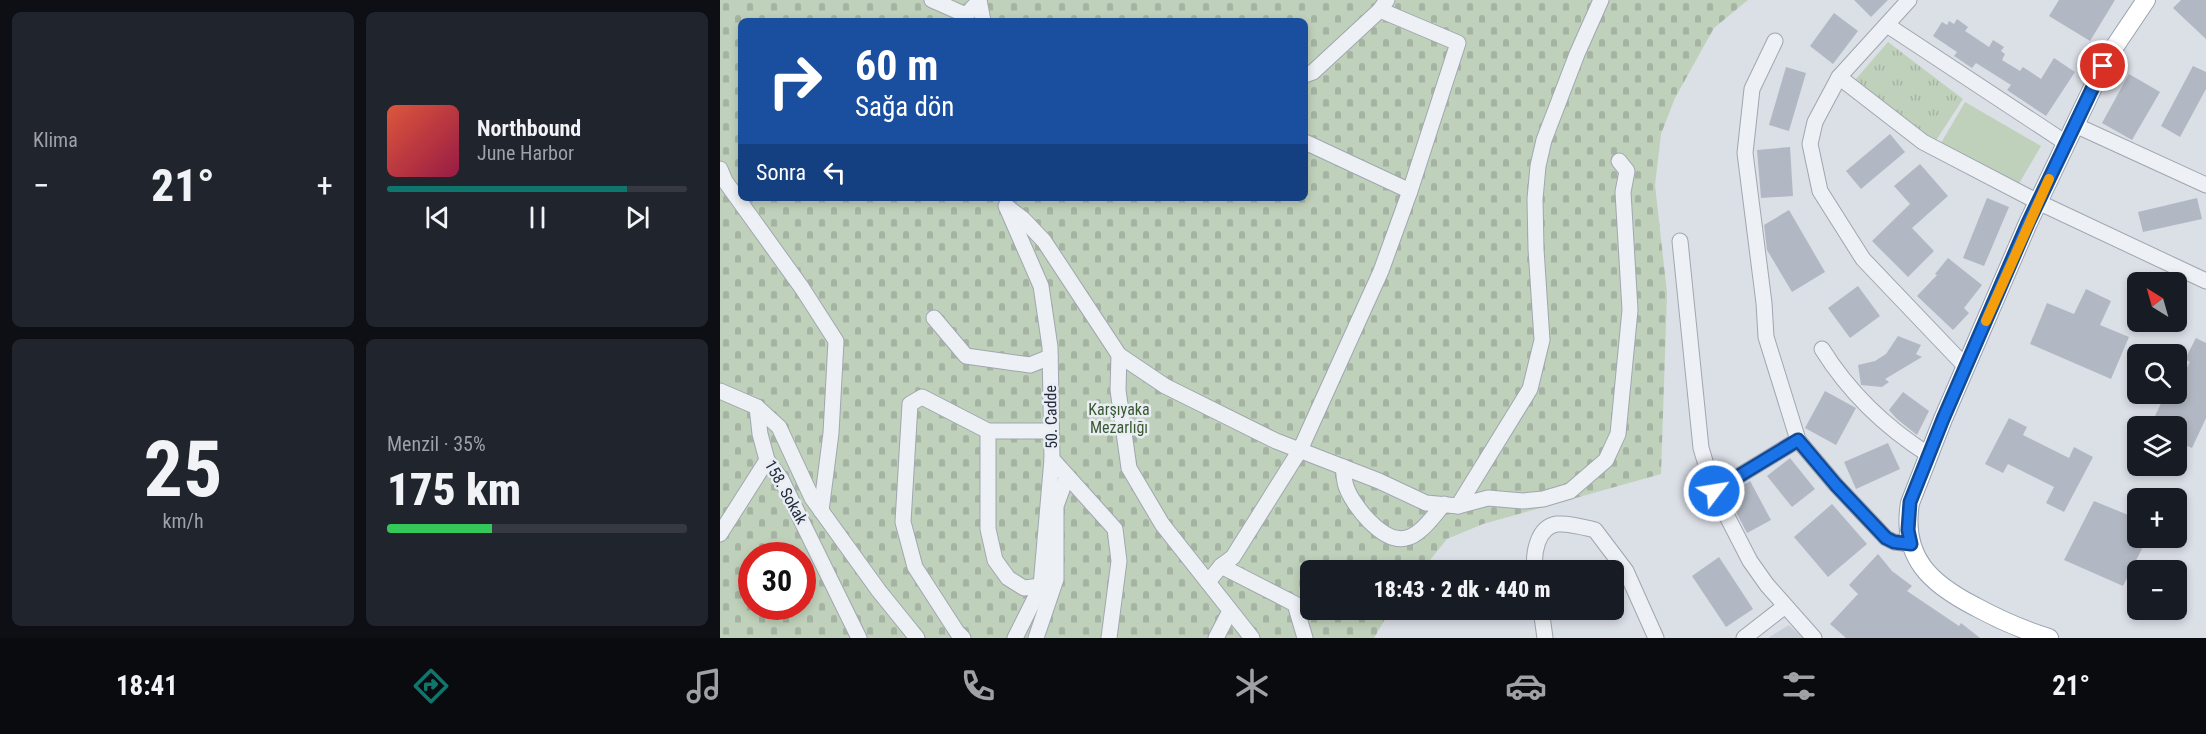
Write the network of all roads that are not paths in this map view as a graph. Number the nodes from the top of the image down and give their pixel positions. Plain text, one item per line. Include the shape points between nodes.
1 (932, 0) edge
2 (1601, 0) edge
3 (1909, 0) edge
4 (979, 1) edge
5 (2138, 3) edge
6 (1383, 5) edge
7 (982, 18) edge
8 (1887, 25) junction
9 (1775, 41) dead end
10 (1308, 74) edge
11 (1839, 77) junction
12 (2075, 125) junction
13 (1308, 143) edge
14 (2066, 143) junction
15 (1619, 161) dead end
16 (720, 169) edge
17 (2205, 183) edge
18 (1410, 191) junction
19 (738, 200) edge
20 (739, 201) edge
21 (1006, 202) edge
22 (2038, 202) junction
23 (1680, 241) dead end
24 (2206, 281) edge
25 (934, 318) dead end
26 (1822, 350) dead end
27 (1119, 355) junction
28 (1050, 357) junction
29 (1966, 367) junction
30 (720, 392) edge
31 (757, 407) junction
32 (987, 431) junction
33 (1051, 431) junction
34 (1798, 440) junction
35 (1300, 450) junction
36 (1929, 455) junction
37 (1052, 459) junction
38 (767, 460) junction
39 (1343, 467) junction
40 (1067, 476) junction
41 (1714, 491) junction
42 (1451, 505) junction
43 (821, 511) junction
44 (720, 534) edge
45 (1911, 544) junction
46 (1534, 560) edge
47 (1618, 560) edge
48 (1221, 566) junction
49 (1624, 568) edge
50 (1208, 582) junction
51 (1041, 586) junction
52 (1785, 606) junction
53 (1230, 611) junction
54 (1543, 620) edge
55 (2013, 632) edge
56 (859, 638) edge
57 (917, 638) edge
58 (963, 638) edge
59 (1015, 638) edge
60 (1036, 638) edge
61 (1109, 638) edge
62 (1216, 638) edge
63 (1252, 638) edge
64 (1305, 638) edge
65 (1545, 638) edge
66 (1656, 638) edge
67 (1744, 638) edge
68 (1814, 638) edge
69 (2049, 638) edge

1 - 4 street via 966,15
2 - 42 street via 1544,140 1538,166 1536,249 1542,339 1530,389
3 - 8 street
4 - 7 street
5 - 12 main road
6 - 10 street
6 - 18 street via 1458,43
8 - 11 street
8 - 14 street
9 - 34 street via 1752,89 1745,153 1766,337
11 - 22 street via 1923,142
11 - 29 street via 1815,122 1810,144 1820,191 1863,259
12 - 14 main road
12 - 17 street
13 - 18 street
14 - 22 main road
15 - 42 street via 1627,171 1623,192 1630,310 1618,434 1606,460 1570,491 1543,499 1488,498
16 - 19 street
18 - 35 street via 1381,271
20 - 43 street via 836,341 831,433
21 - 27 street via 1044,241
21 - 28 street, 50. Cadde via 1041,286
22 - 24 street
22 - 29 main road
23 - 41 street via 1701,448
25 - 28 street via 966,356 1029,365
26 - 36 street via 1862,402
27 - 35 street via 1165,386
27 - 50 street via 1118,390 1129,468 1162,524
28 - 33 street, 50. Cadde
29 - 36 main road
30 - 31 street
31 - 38 street, 158. Sokak
31 - 43 street via 779,427
32 - 33 street
32 - 51 street via 988,529 995,560 1008,578 1024,588
32 - 58 street via 922,397 910,404 903,522 915,567
33 - 37 street, 50. Cadde
34 - 41 street
34 - 45 street via 1886,538
35 - 39 street
35 - 48 street via 1233,557
36 - 45 main road via 1910,502
37 - 40 street
37 - 51 street, 50. Cadde
38 - 44 street
38 - 56 street, 158. Sokak via 781,479
39 - 42 street via 1426,503
39 - 42 street via 1346,486 1356,505 1387,534 1403,539 1414,535
40 - 60 street via 1056,506 1056,579
40 - 61 street via 1115,530 1119,561
41 - 52 street via 1750,561
43 - 57 street
45 - 55 main road via 1927,574 1943,588
46 - 47 street via 1541,534 1555,524 1595,530
48 - 50 street
48 - 64 street via 1295,604
49 - 66 street
50 - 53 street
51 - 59 street, 50. Cadde
52 - 67 street
52 - 68 street
53 - 62 street
53 - 63 street
54 - 65 street
55 - 69 main road

